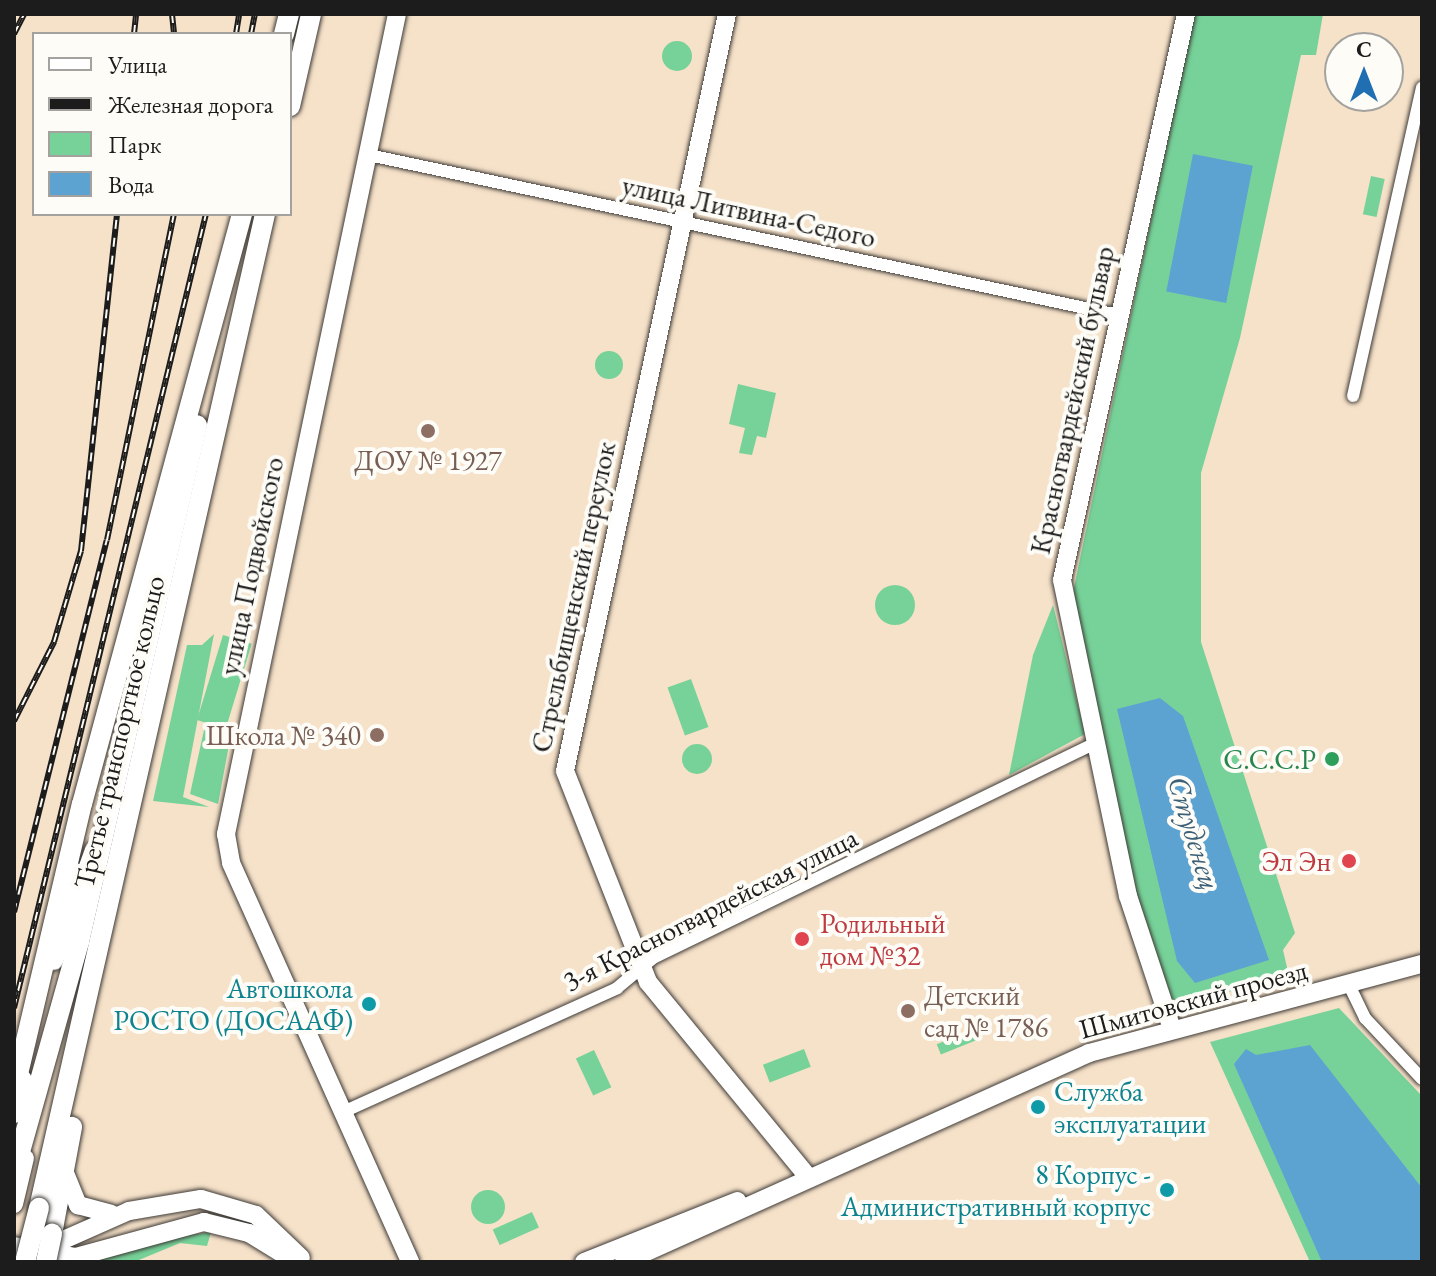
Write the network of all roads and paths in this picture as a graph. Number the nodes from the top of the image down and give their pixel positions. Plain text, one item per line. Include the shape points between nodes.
1 (311, 14) edge
2 (397, 14) edge
3 (727, 14) edge
4 (1186, 14) edge
5 (1422, 88) edge
6 (292, 97) edge
7 (369, 155) junction
8 (242, 216) edge
9 (265, 216) edge
10 (682, 220) junction
11 (220, 311) junction
12 (1118, 315) junction
13 (1353, 396) dead end
14 (1096, 743) junction
15 (107, 817) junction
16 (115, 875) junction
17 (79, 942) junction
18 (1422, 964) edge
19 (642, 967) junction
20 (1349, 985) junction
21 (1172, 1029) junction
22 (23, 1052) junction
23 (14, 1075) edge
24 (1422, 1079) edge
25 (14, 1091) edge
26 (343, 1112) junction
27 (14, 1114) edge
28 (67, 1150) junction
29 (14, 1173) edge
30 (808, 1177) junction
31 (14, 1204) edge
32 (129, 1211) junction
33 (56, 1237) junction
34 (14, 1246) edge
35 (25, 1262) edge
36 (46, 1262) edge
37 (296, 1262) edge
38 (303, 1262) edge
39 (410, 1262) edge
40 (584, 1262) edge
41 (624, 1262) edge

1 - 6 main road
2 - 7 street, улица Подвойского
3 - 10 street, Стрельбищенский переулок
4 - 12 street, Красногвардейский бульвар
5 - 13 street
7 - 10 street, улица Литвина-Седого
7 - 26 street, улица Подвойского via 227,821 231,863
8 - 11 main road, Третье транспортное кольцо
9 - 16 main road, Третье транспортное кольцо
10 - 12 street, улица Литвина-Седого
10 - 19 street, Стрельбищенский переулок via 565,759 570,791
11 - 15 main road, Третье транспортное кольцо
11 - 22 main road, Третье транспортное кольцо via 165,491
12 - 14 street, Красногвардейский бульвар via 1062,580
14 - 19 street, 3-я Красногвардейская улица
14 - 21 street, Красногвардейский бульвар via 1128,896
15 - 17 main road, Третье транспортное кольцо
15 - 27 street via 58,946
16 - 28 main road via 101,995
16 - 35 main road, Третье транспортное кольцо, bridge
17 - 29 main road, Третье транспортное кольцо
17 - 31 street
18 - 20 street, Шмитовский проезд
19 - 26 street, 3-я Красногвардейская улица via 617,988
19 - 30 street, Стрельбищенский переулок
20 - 21 street, Шмитовский проезд
20 - 24 street via 1365,1018
21 - 30 street, Шмитовский проезд via 1089,1053
22 - 23 street
22 - 25 main road, Третье транспортное кольцо
26 - 39 street, улица Подвойского
28 - 32 street via 67,1188 78,1205 97,1214
28 - 33 main road
30 - 40 street, Шмитовский проезд
30 - 41 street, Шмитовский проезд
32 - 33 street
32 - 38 street via 190,1199 233,1205 267,1222
33 - 36 main road, bridge
34 - 37 street via 76,1257 204,1222 249,1233

